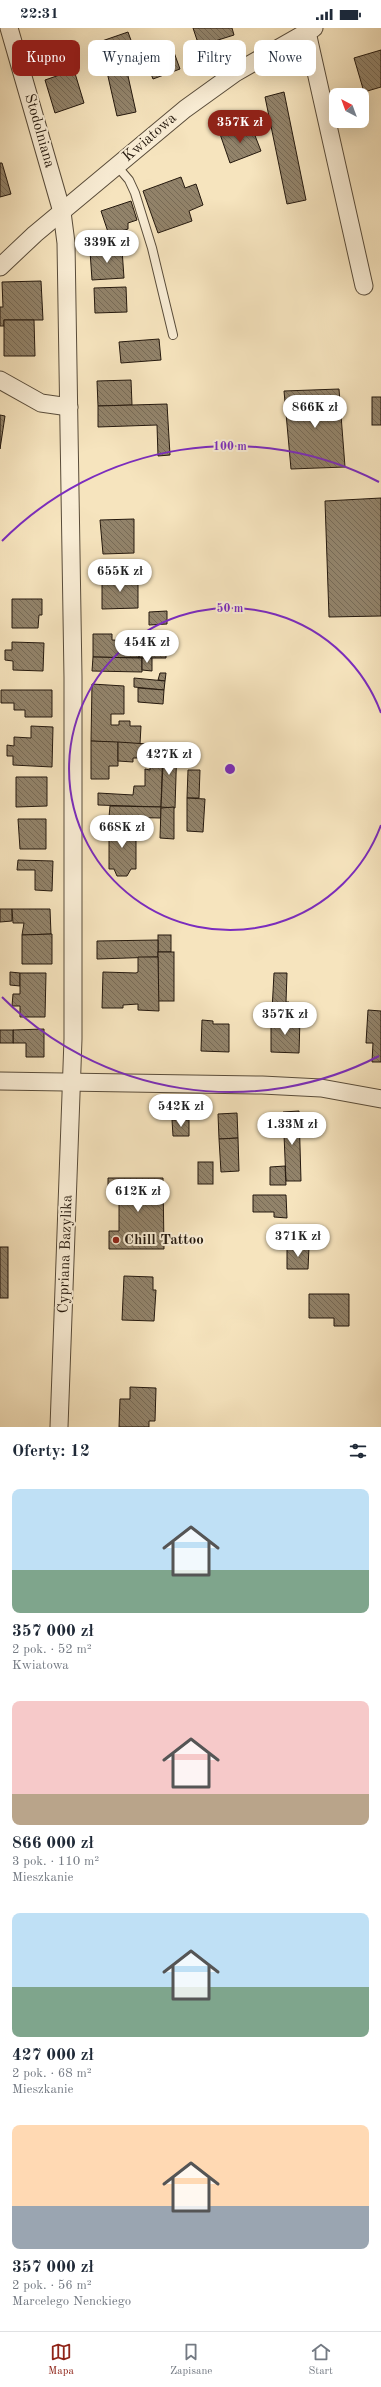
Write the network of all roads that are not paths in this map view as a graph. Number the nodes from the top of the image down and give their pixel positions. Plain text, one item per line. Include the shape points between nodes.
1 (9, 28) edge
2 (311, 30) edge
3 (117, 166) junction
4 (62, 212) junction
5 (0, 267) edge
6 (364, 286) dead end
7 (173, 335) dead end
8 (0, 380) edge
9 (69, 407) junction
10 (0, 1081) edge
11 (72, 1082) junction
12 (381, 1098) edge
13 (59, 1427) edge

1 - 4 street, Stodolniana
2 - 3 street, Kwiatowa via 210,90
2 - 6 street
3 - 4 street, Kwiatowa
3 - 7 lane via 129,180 135,193 152,248
4 - 5 street, Kwiatowa
4 - 9 street, Stodolniana via 66,243
8 - 9 street via 41,403
9 - 11 street, Cypriana Bazylika via 73,677
10 - 11 street
11 - 12 street via 269,1085 321,1088
11 - 13 street, Cypriana Bazylika

